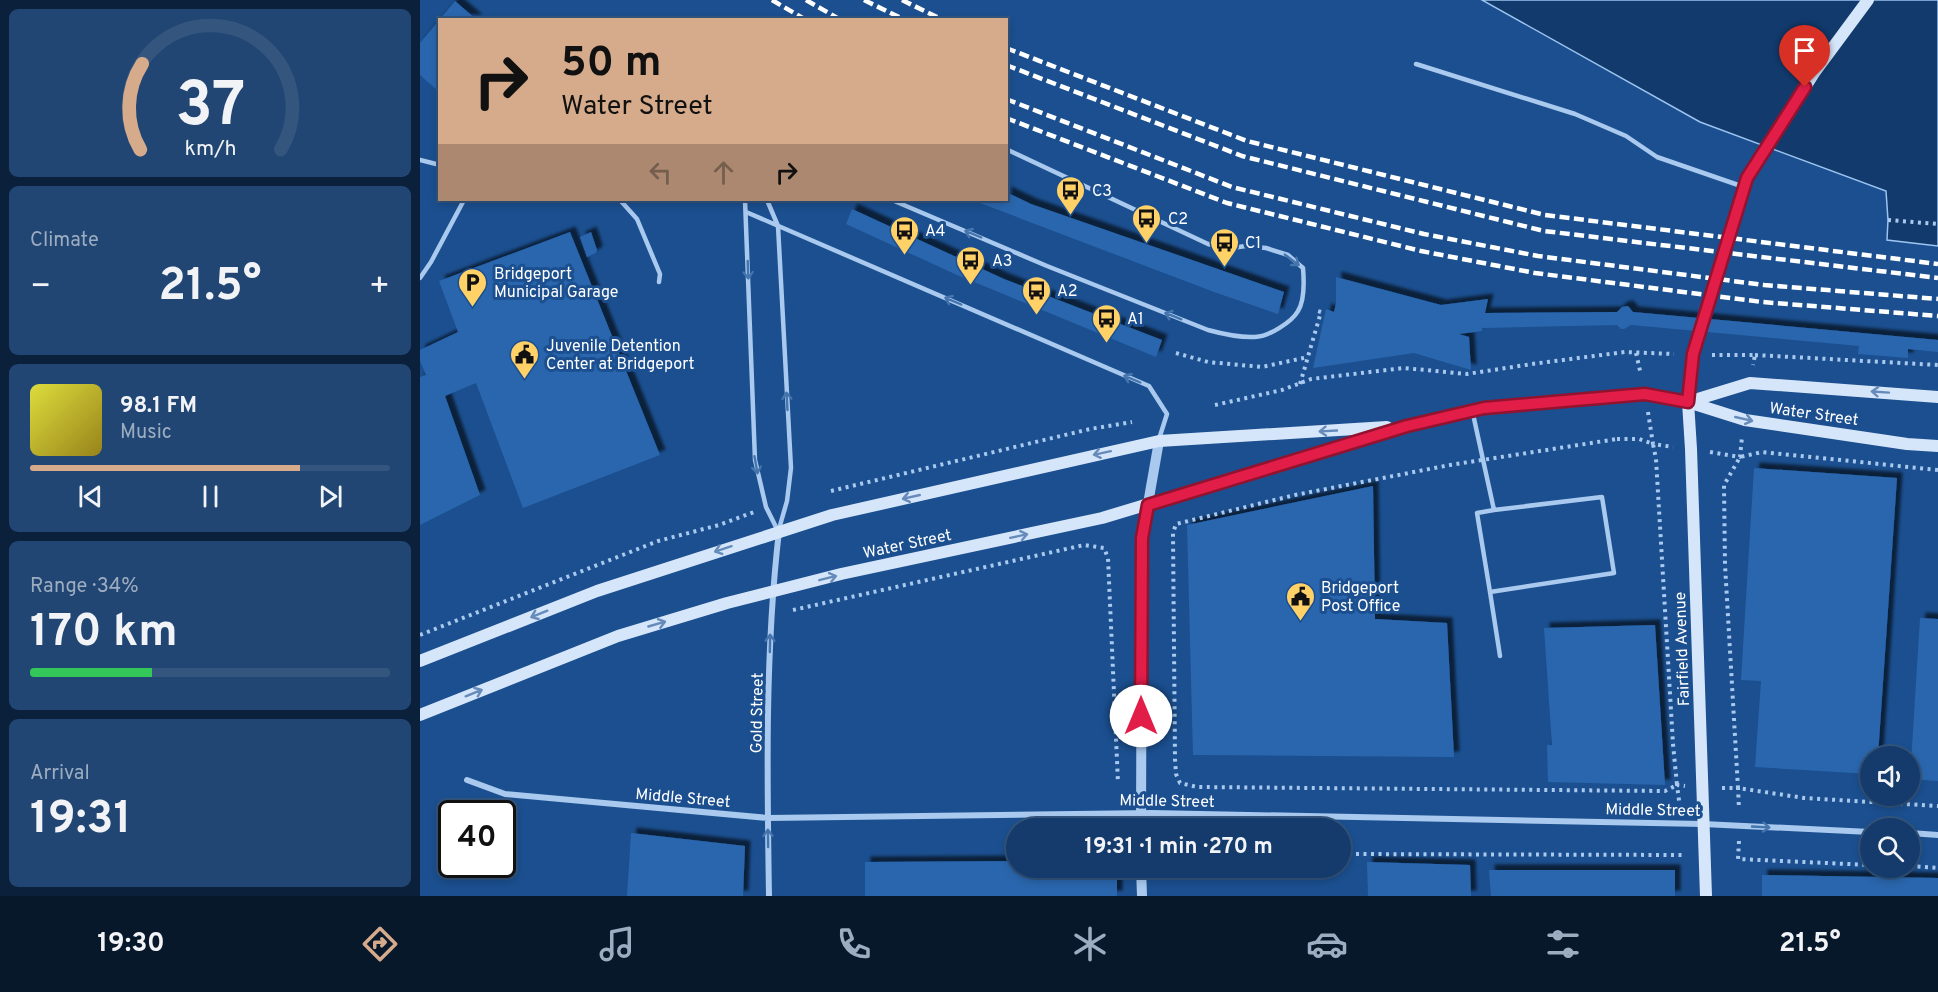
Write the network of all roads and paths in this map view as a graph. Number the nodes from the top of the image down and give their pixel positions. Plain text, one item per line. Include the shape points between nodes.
1 (1868, 0) edge
2 (1416, 64) dead end
3 (1008, 150) edge
4 (420, 160) edge
5 (438, 164) edge
6 (1745, 183) junction
7 (463, 201) edge
8 (621, 201) edge
9 (745, 201) edge
10 (767, 201) edge
11 (894, 201) edge
12 (746, 212) junction
13 (1888, 220) dead end
14 (1938, 224) edge
15 (778, 226) junction
16 (420, 278) edge
17 (659, 282) dead end
18 (1300, 305) junction
19 (1176, 353) dead end
20 (1755, 356) dead end
21 (1308, 357) junction
22 (1938, 365) edge
23 (1404, 368) dead end
24 (1300, 384) junction
25 (1938, 397) edge
26 (1688, 402) junction
27 (1215, 405) dead end
28 (1472, 411) junction
29 (1132, 422) dead end
30 (1407, 426) junction
31 (1159, 441) junction
32 (1938, 446) edge
33 (1483, 460) junction
34 (1938, 470) edge
35 (831, 490) dead end
36 (1148, 505) junction
37 (1494, 510) junction
38 (719, 525) dead end
39 (778, 531) junction
40 (771, 592) junction
41 (1490, 592) junction
42 (793, 610) dead end
43 (420, 635) edge
44 (1500, 656) dead end
45 (420, 661) edge
46 (420, 715) edge
47 (467, 780) dead end
48 (1118, 783) dead end
49 (1938, 806) edge
50 (1141, 813) junction
51 (768, 818) junction
52 (1141, 818) edge
53 (1703, 824) junction
54 (1860, 832) edge
55 (1920, 834) edge
56 (1938, 835) edge
57 (1738, 859) dead end
58 (1860, 865) edge
59 (1920, 867) edge
60 (1938, 868) edge
61 (1141, 878) edge
62 (769, 896) edge
63 (1142, 896) edge
64 (1706, 896) edge

1 - 6 main road, Fairfield Avenue via 1814,73
2 - 6 lane via 1575,114 1626,136 1657,157
3 -> 18 lane via 1208,244 1227,249 1266,248 1288,255 1303,268
4 - 5 lane
6 - 26 main road, Fairfield Avenue via 1693,354
7 - 16 lane
8 - 17 lane via 637,219 660,274
9 - 12 lane
10 - 15 lane
18 -> 11 lane via 1279,330 1257,338 1208,330
12 - 15 lane
12 -> 39 lane via 755,460 766,507
13 - 14 path
31 -> 15 lane via 1167,414 1149,386
39 -> 15 lane via 791,468
18 - 21 path via 1321,312
19 - 21 path via 1208,362 1262,367
20 - 22 path
21 - 24 path
23 - 24 path via 1311,379
24 - 27 path
25 -> 26 main road, Water Street via 1750,383
26 - 28 main road, Water Street via 1645,394
26 -> 32 main road, Water Street via 1745,420
26 - 53 main road, Fairfield Avenue
28 - 30 main road, Water Street
28 - 33 lane
29 - 35 path
30 -> 31 main road, Water Street
30 - 36 main road, Water Street
31 - 36 street
31 -> 39 main road, Water Street via 832,515
33 - 33 path via 1295,495 1176,524 1175,759 1180,783 1197,788 1665,791 1677,785 1653,444 1639,439 1617,439
33 - 37 lane
34 - 49 path via 1762,452 1740,457 1724,485 1738,788 1804,798
40 -> 36 main road, Water Street
36 - 50 street via 1142,538
37 - 41 lane via 1477,513
37 - 41 lane via 1602,497 1614,573
38 - 43 path via 658,541
39 - 40 street, Gold Street
39 -> 45 main road, Water Street via 597,591
46 -> 40 main road, Water Street via 618,636
51 -> 40 street, Gold Street
41 - 44 lane
42 - 48 path via 1084,545 1104,548 1108,558
47 - 51 street, Middle Street via 505,794
50 - 51 street, Middle Street
50 - 52 street
50 - 53 street, Middle Street
62 -> 51 street, Gold Street
53 -> 54 street, Middle Street
53 - 64 main road, Fairfield Avenue
55 - 56 street
57 - 58 path
59 - 60 path
61 - 63 street

